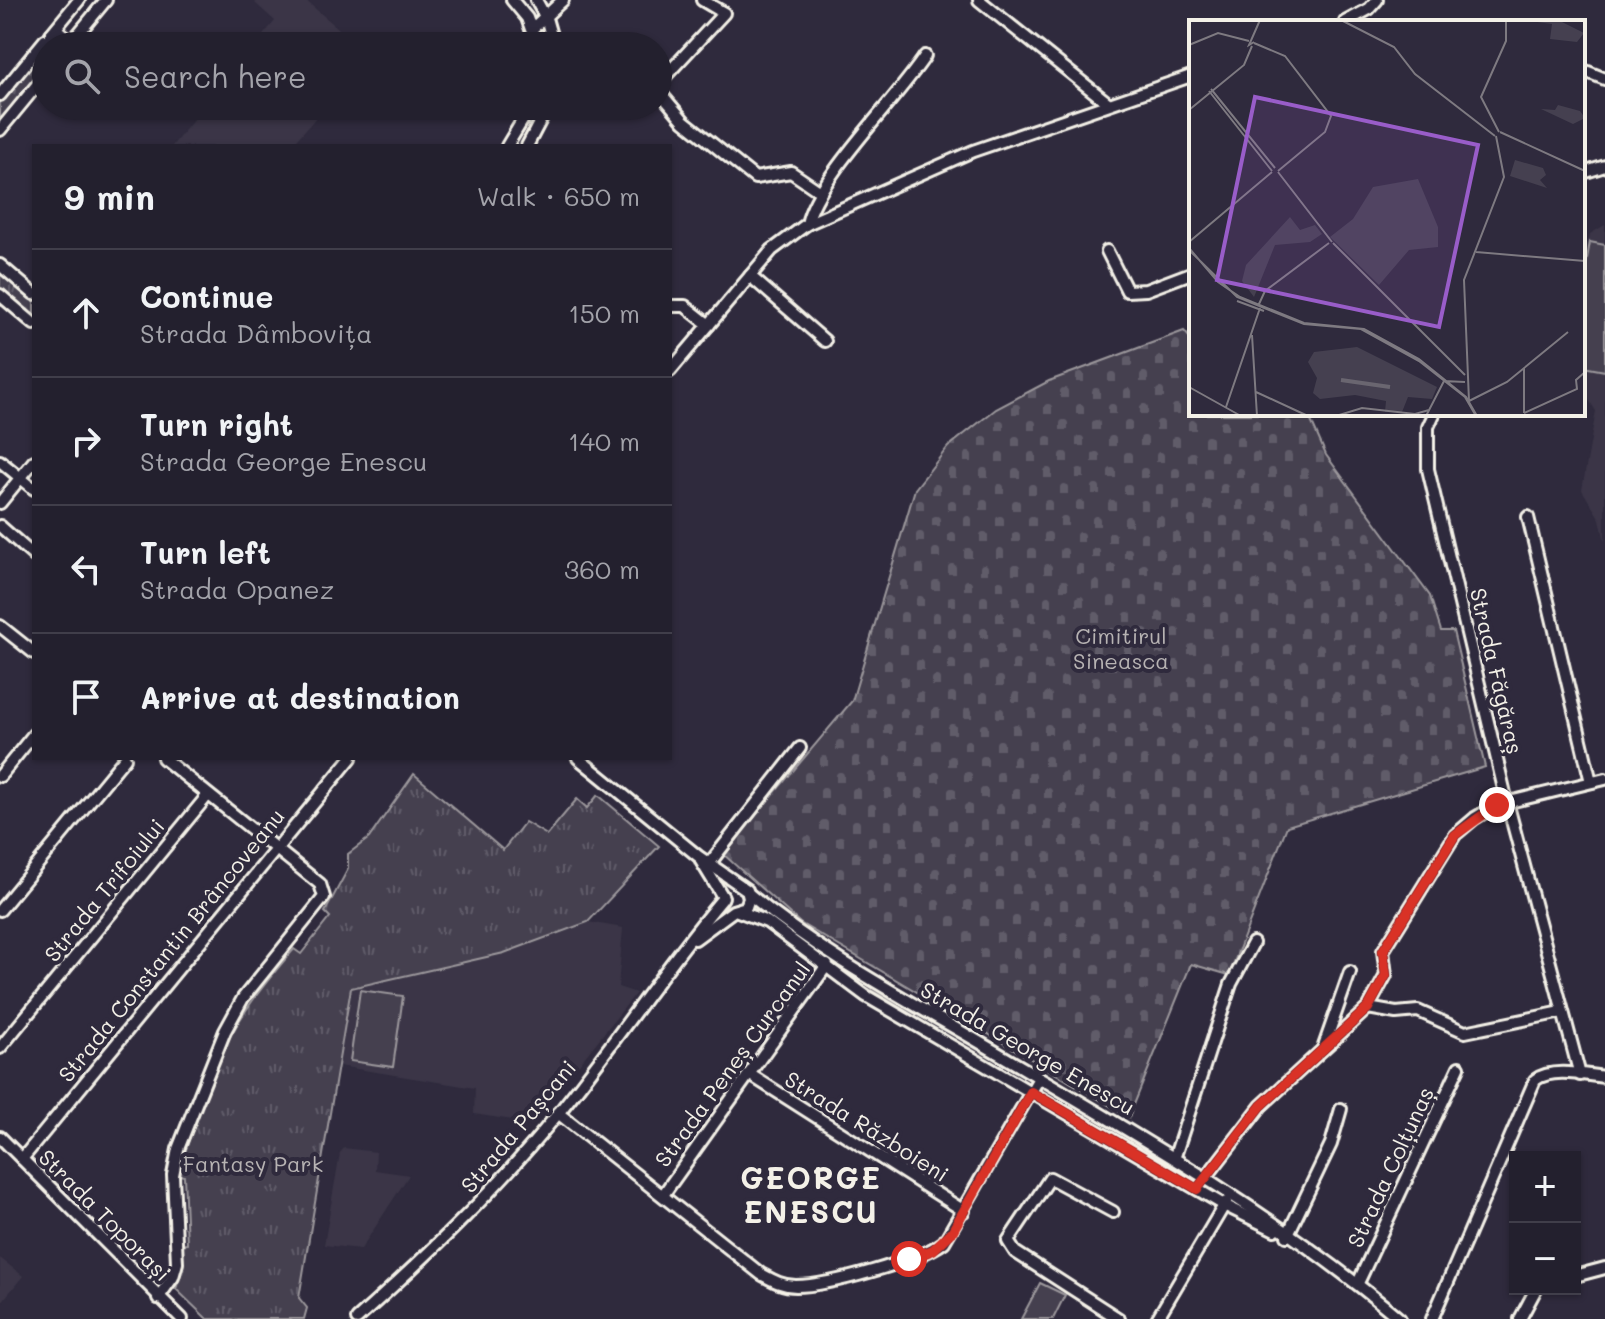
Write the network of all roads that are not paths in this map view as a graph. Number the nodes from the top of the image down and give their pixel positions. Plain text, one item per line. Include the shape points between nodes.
1 (79, 0) edge
2 (106, 0) edge
3 (512, 0) edge
4 (536, 0) edge
5 (563, 0) edge
6 (702, 0) edge
7 (979, 0) edge
8 (1377, 0) edge
9 (546, 18) junction
10 (1349, 20) edge
11 (533, 28) junction
12 (54, 32) edge
13 (80, 32) edge
14 (534, 32) edge
15 (550, 32) edge
16 (925, 56) dead end
17 (32, 58) edge
18 (672, 71) edge
19 (1585, 71) edge
20 (1189, 77) edge
21 (1605, 79) edge
22 (32, 91) edge
23 (0, 95) edge
24 (1108, 103) junction
25 (672, 105) edge
26 (523, 120) edge
27 (541, 120) edge
28 (0, 130) edge
29 (508, 144) edge
30 (528, 144) edge
31 (1605, 166) edge
32 (1585, 172) edge
33 (819, 191) junction
34 (807, 224) junction
35 (1107, 251) dead end
36 (0, 265) edge
37 (1189, 274) edge
38 (750, 276) junction
39 (32, 292) edge
40 (0, 295) edge
41 (672, 306) edge
42 (32, 322) edge
43 (709, 325) junction
44 (825, 341) dead end
45 (672, 369) edge
46 (1433, 416) edge
47 (0, 461) edge
48 (32, 463) edge
49 (20, 477) junction
50 (32, 487) edge
51 (0, 503) edge
52 (1528, 517) dead end
53 (0, 526) edge
54 (32, 554) edge
55 (1, 630) edge
56 (32, 652) edge
57 (32, 736) edge
58 (800, 748) dead end
59 (123, 760) edge
60 (165, 760) edge
61 (349, 760) edge
62 (580, 760) edge
63 (0, 776) edge
64 (1605, 779) edge
65 (1591, 782) junction
66 (208, 795) junction
67 (1507, 802) junction
68 (274, 849) junction
69 (698, 856) junction
70 (709, 864) junction
71 (739, 885) junction
72 (749, 894) junction
73 (722, 898) junction
74 (0, 910) edge
75 (735, 911) junction
76 (690, 942) junction
77 (1253, 943) dead end
78 (833, 956) junction
79 (825, 968) junction
80 (1350, 972) dead end
81 (1368, 1008) junction
82 (1562, 1012) junction
83 (0, 1048) edge
84 (1322, 1051) junction
85 (1459, 1067) dead end
86 (749, 1074) junction
87 (1580, 1075) junction
88 (1605, 1077) edge
89 (1039, 1078) junction
90 (1031, 1092) junction
91 (1341, 1109) dead end
92 (558, 1113) junction
93 (0, 1137) edge
94 (1175, 1156) junction
95 (22, 1159) junction
96 (1206, 1176) junction
97 (1197, 1189) junction
98 (1231, 1193) junction
99 (663, 1195) junction
100 (1224, 1205) junction
101 (964, 1211) junction
102 (1113, 1212) dead end
103 (1287, 1236) junction
104 (1605, 1268) edge
105 (1581, 1274) edge
106 (1358, 1283) junction
107 (1533, 1295) edge
108 (158, 1298) junction
109 (182, 1319) edge
110 (357, 1319) edge
111 (1119, 1319) edge
112 (1157, 1319) edge
113 (1400, 1319) edge
114 (1432, 1319) edge
115 (1520, 1319) edge

1 - 12 street
2 - 13 street
3 - 11 street
4 - 9 street
5 - 9 street
6 - 18 street via 724,13
7 - 24 street
8 - 10 street
9 - 11 street
9 - 15 street
11 - 14 street
16 - 33 street
17 - 23 street
19 - 21 street
20 - 24 street
22 - 28 street
24 - 34 street via 973,151
25 - 33 street via 755,178 791,172
26 - 29 street
27 - 30 street
31 - 32 street
33 - 34 street
34 - 38 street via 772,250
35 - 37 street via 1127,291 1146,290
36 - 39 street
38 - 43 street
38 - 44 street
40 - 42 street
41 - 43 street via 685,306
43 - 45 street
46 - 67 street, Strada Făgăraș via 1428,427 1428,469
47 - 49 street
48 - 49 street
49 - 50 street
49 - 51 street
52 - 65 street
53 - 54 street
55 - 56 street
57 - 63 street
58 - 70 street
59 - 74 street
60 - 66 street
61 - 68 street, Strada Constantin Brâncoveanu
62 - 69 street
64 - 65 street
65 - 67 street
66 - 68 street
66 - 83 street, Strada Trifoiului
67 - 81 street via 1455,835 1383,951 1386,975
67 - 82 street, Strada Făgăraș
68 - 95 street, Strada Constantin Brâncoveanu
68 - 108 street via 320,884 324,897 243,998 225,1031 178,1149 173,1175 177,1263
69 - 70 street
69 - 73 street
70 - 71 street
71 - 72 street
71 - 73 street via 726,889
72 - 75 street via 748,903
72 - 78 street, Strada George Enescu
73 - 75 street
73 - 76 street, Strada Pașcani
75 - 76 street, Strada Pașcani
75 - 79 street, Strada George Enescu via 767,922
76 - 92 street, Strada Pașcani
77 - 94 street via 1231,984
78 - 79 street, Strada Peneș Curcanul
78 - 89 street, Strada George Enescu
79 - 86 street, Strada Peneș Curcanul
79 - 90 street, Strada George Enescu
80 - 84 street
81 - 82 street via 1418,1011 1465,1032
81 - 84 street
82 - 87 street, Strada Făgăraș
84 - 96 street via 1261,1106
85 - 106 street, Strada Colțunaș
86 - 99 street, Strada Peneș Curcanul
86 - 101 street, Strada Războieni
87 - 88 street
87 - 114 street via 1542,1075 1535,1080
89 - 90 street
89 - 94 street, Strada George Enescu
90 - 97 street, Strada George Enescu
90 - 101 street
91 - 103 street via 1331,1144
92 - 99 street
92 - 110 street, Strada Pașcani via 456,1228
93 - 95 street, Strada Toporași
94 - 96 street, Strada George Enescu
95 - 108 street, Strada Toporași
96 - 97 street
96 - 98 street, Strada George Enescu
97 - 100 street, Strada George Enescu
98 - 100 street
98 - 103 street, Strada George Enescu
99 - 101 street via 761,1274 792,1286 921,1256 944,1242
100 - 103 street, Strada George Enescu
100 - 112 street
102 - 111 street via 1050,1178 1008,1241 1015,1252
103 - 106 street, Strada George Enescu
104 - 105 street
106 - 113 street, Strada George Enescu
107 - 115 street
108 - 109 street, Strada Toporași

